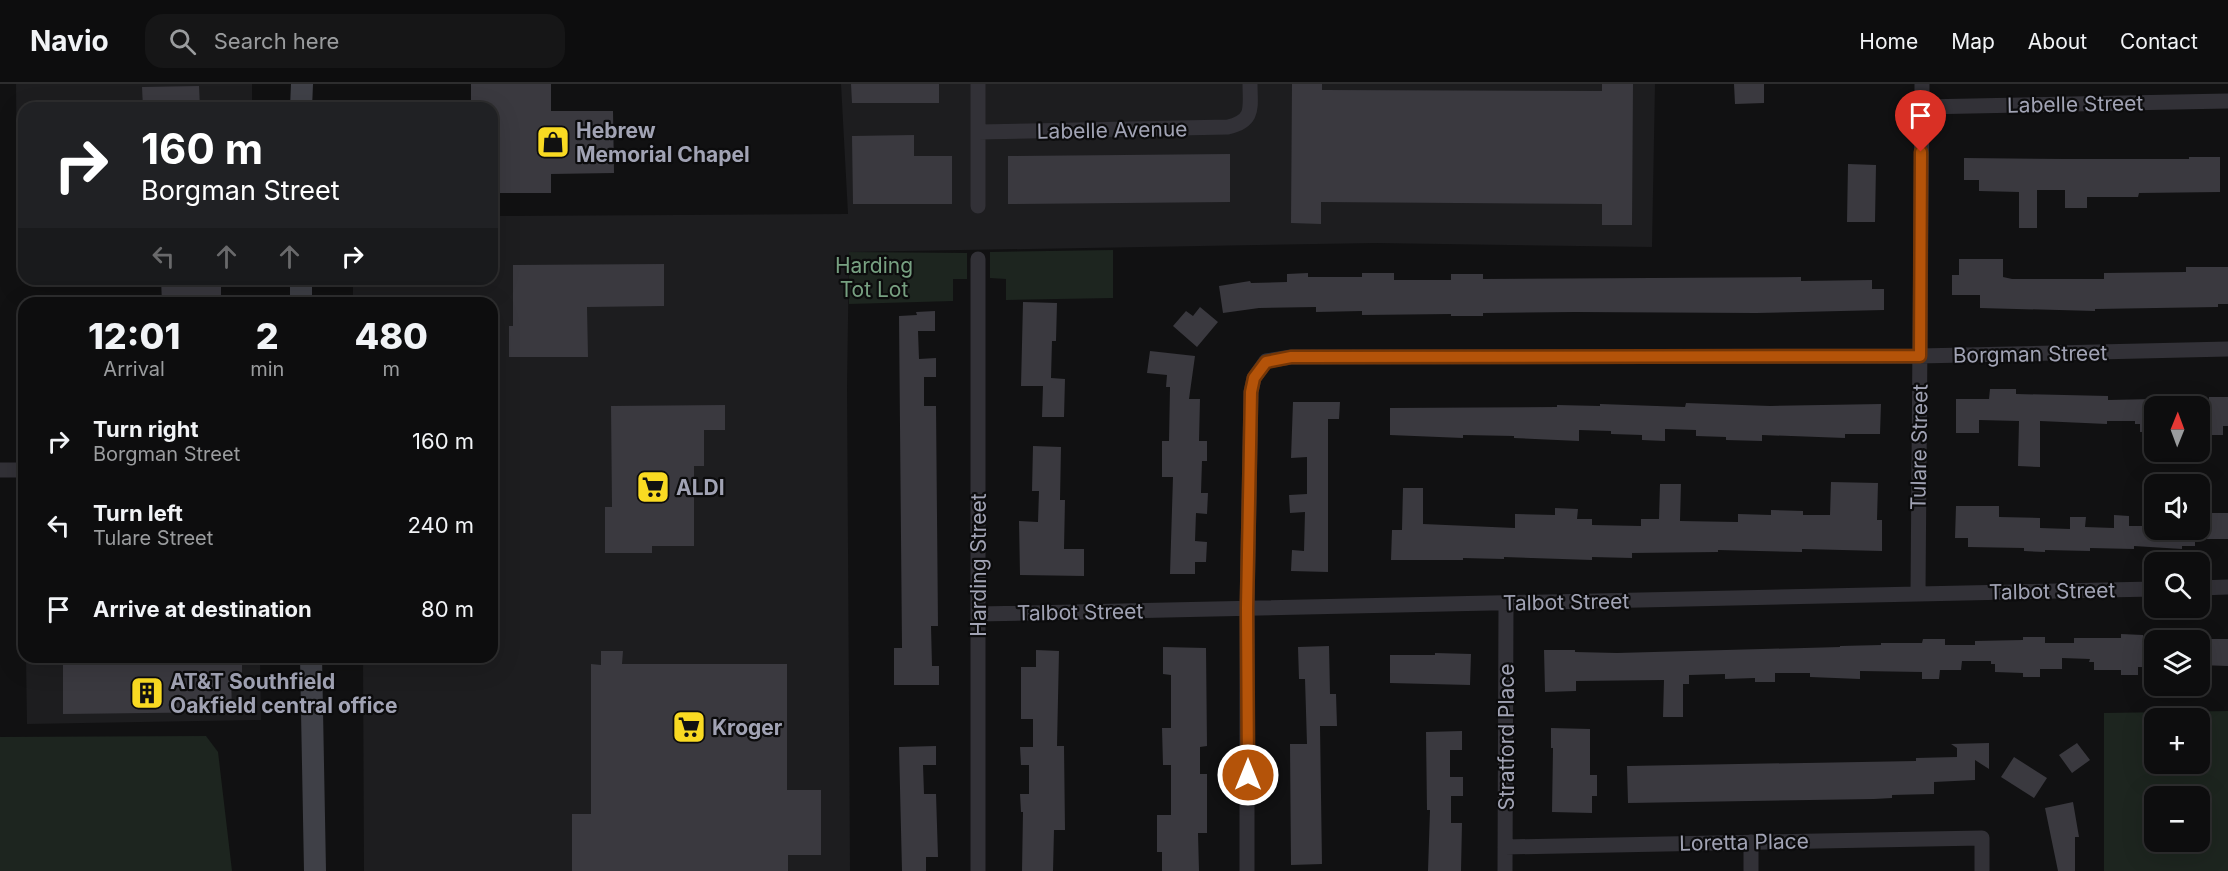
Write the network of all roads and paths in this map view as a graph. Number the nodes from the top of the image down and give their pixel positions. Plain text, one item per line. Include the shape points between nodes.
1 (302, 84) edge
2 (978, 84) edge
3 (1250, 84) edge
4 (1922, 84) edge
5 (2228, 101) edge
6 (301, 102) edge
7 (1922, 107) junction
8 (978, 132) junction
9 (978, 206) dead end
10 (978, 259) dead end
11 (2228, 349) edge
12 (1920, 356) junction
13 (0, 470) edge
14 (18, 470) edge
15 (2228, 587) edge
16 (2210, 588) edge
17 (2144, 589) edge
18 (1918, 594) junction
19 (1506, 603) junction
20 (1247, 608) junction
21 (978, 614) junction
22 (311, 663) edge
23 (1751, 842) junction
24 (1505, 847) junction
25 (315, 871) edge
26 (978, 871) edge
27 (1247, 871) edge
28 (1505, 871) edge
29 (1751, 871) edge
30 (1982, 871) edge

1 - 6 main road
2 - 8 street
3 - 8 street, Labelle Avenue via 1250,110 1244,122 1227,127
4 - 7 street, Tulare Street
5 - 7 street, Labelle Street
7 - 12 street, Tulare Street
8 - 9 street
10 - 21 street, Harding Street
11 - 12 street, Borgman Street
12 - 18 street, Tulare Street
12 - 20 street, Borgman Street via 1291,357 1266,362 1254,378 1251,392
13 - 14 street
15 - 16 street
17 - 18 street, Talbot Street
18 - 19 street, Talbot Street
19 - 20 street, Talbot Street
19 - 24 street, Stratford Place
20 - 21 street, Talbot Street
20 - 27 street
21 - 26 street, Harding Street
22 - 25 main road
23 - 24 street, Loretta Place
23 - 29 street
23 - 30 street, Loretta Place via 1982,838
24 - 28 street, Stratford Place

